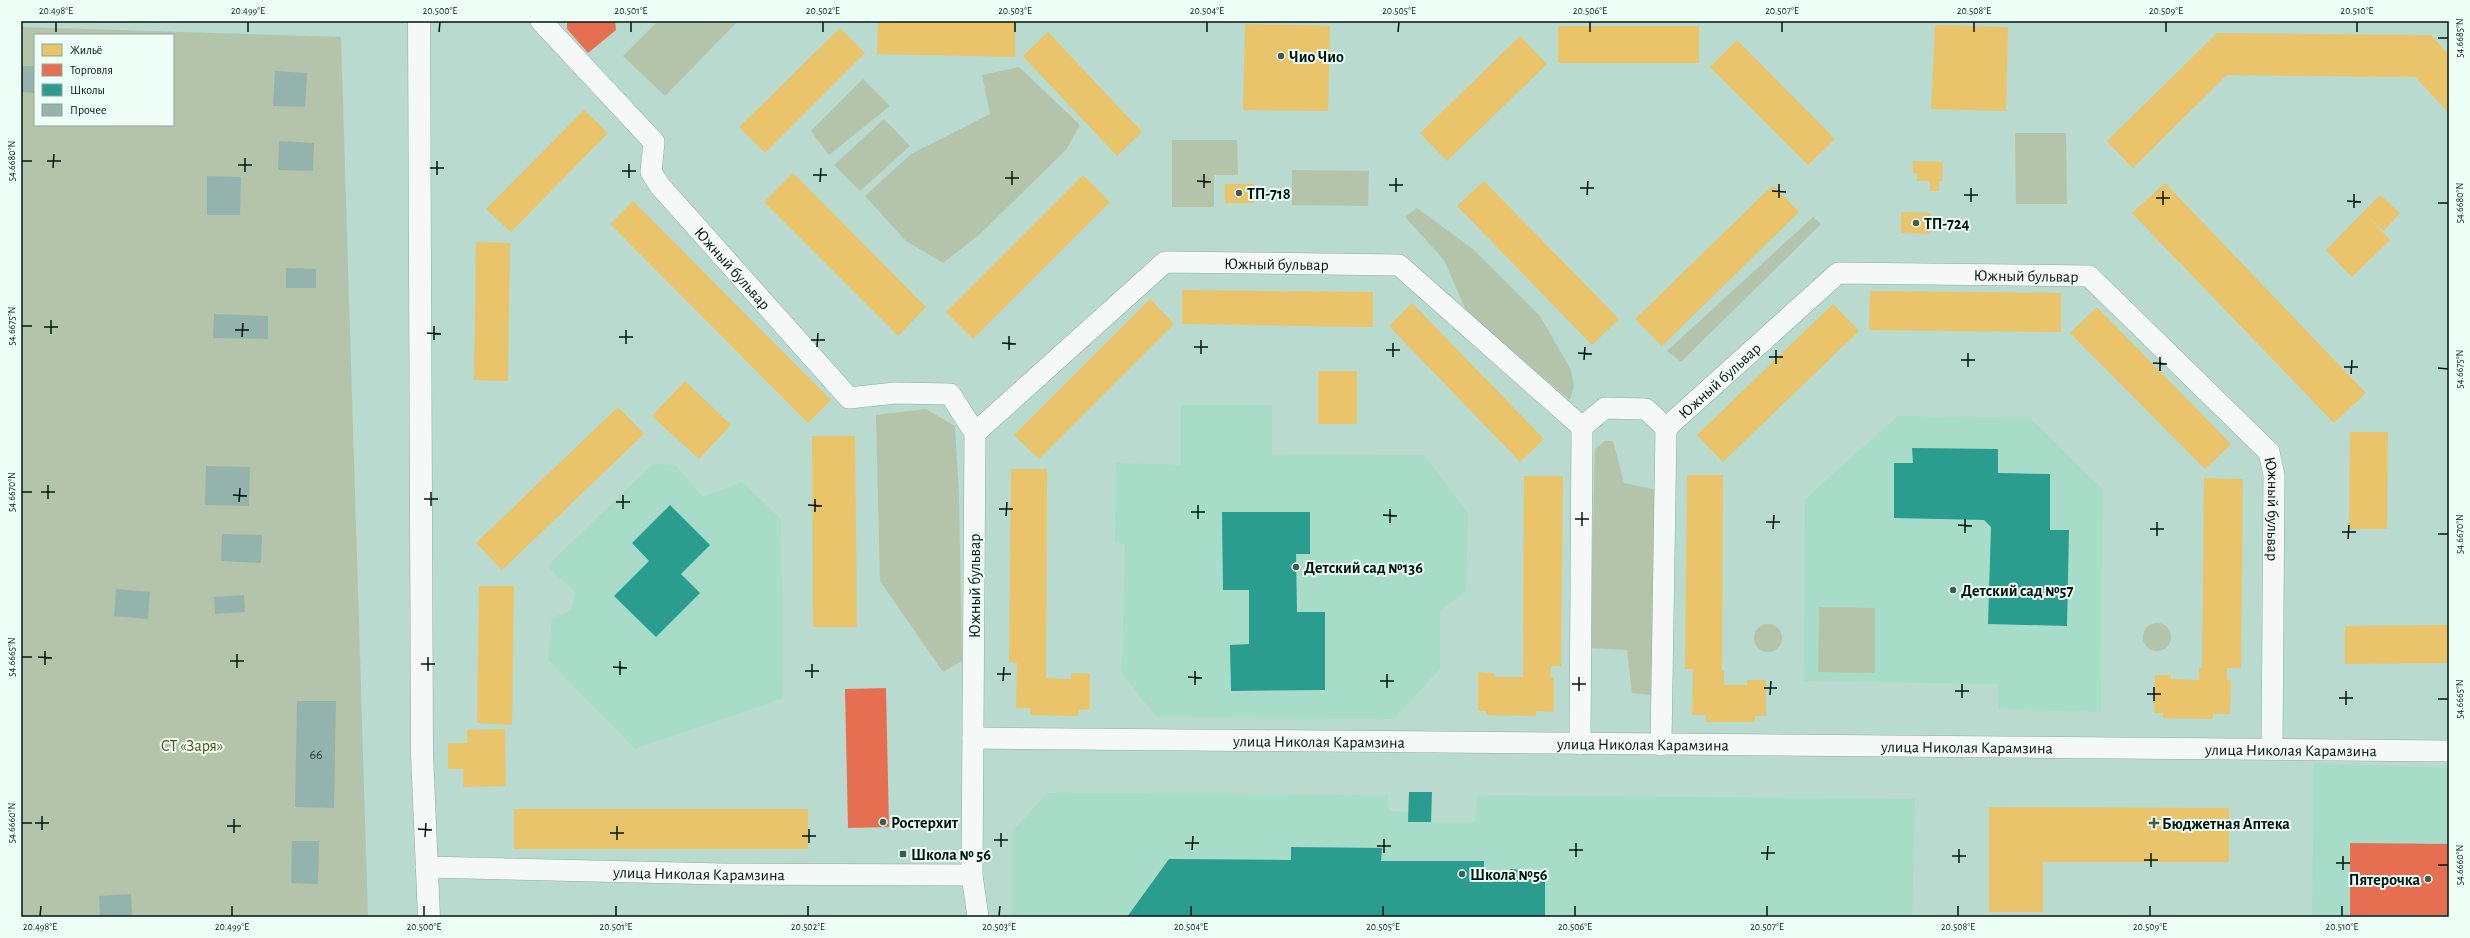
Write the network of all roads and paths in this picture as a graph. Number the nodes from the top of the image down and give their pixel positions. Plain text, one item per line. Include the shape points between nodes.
1 (419, 21) edge
2 (541, 21) edge
3 (1582, 427) junction
4 (1666, 428) junction
5 (975, 433) junction
6 (974, 738) junction
7 (1580, 744) junction
8 (1661, 745) junction
9 (2272, 749) junction
10 (2449, 751) edge
11 (426, 867) junction
12 (972, 874) junction
13 (429, 917) edge
14 (978, 917) edge

1 - 11 main road via 422,754
2 - 5 street, Южный бульвар via 654,142 651,172 660,186 849,398 896,393 950,394
3 - 4 street, Южный бульвар via 1605,408 1646,409
3 - 5 street, Южный бульвар via 1399,265 1165,262
3 - 7 street
4 - 8 street, Южный бульвар
4 - 9 street, Южный бульвар via 1838,273 2089,276 2269,452 2274,475
5 - 6 street, Южный бульвар
6 - 7 street, улица Николая Карамзина
6 - 12 street
7 - 8 street, улица Николая Карамзина
8 - 9 street, улица Николая Карамзина
9 - 10 street, улица Николая Карамзина
11 - 12 street, улица Николая Карамзина via 722,874
11 - 13 main road
12 - 14 street

